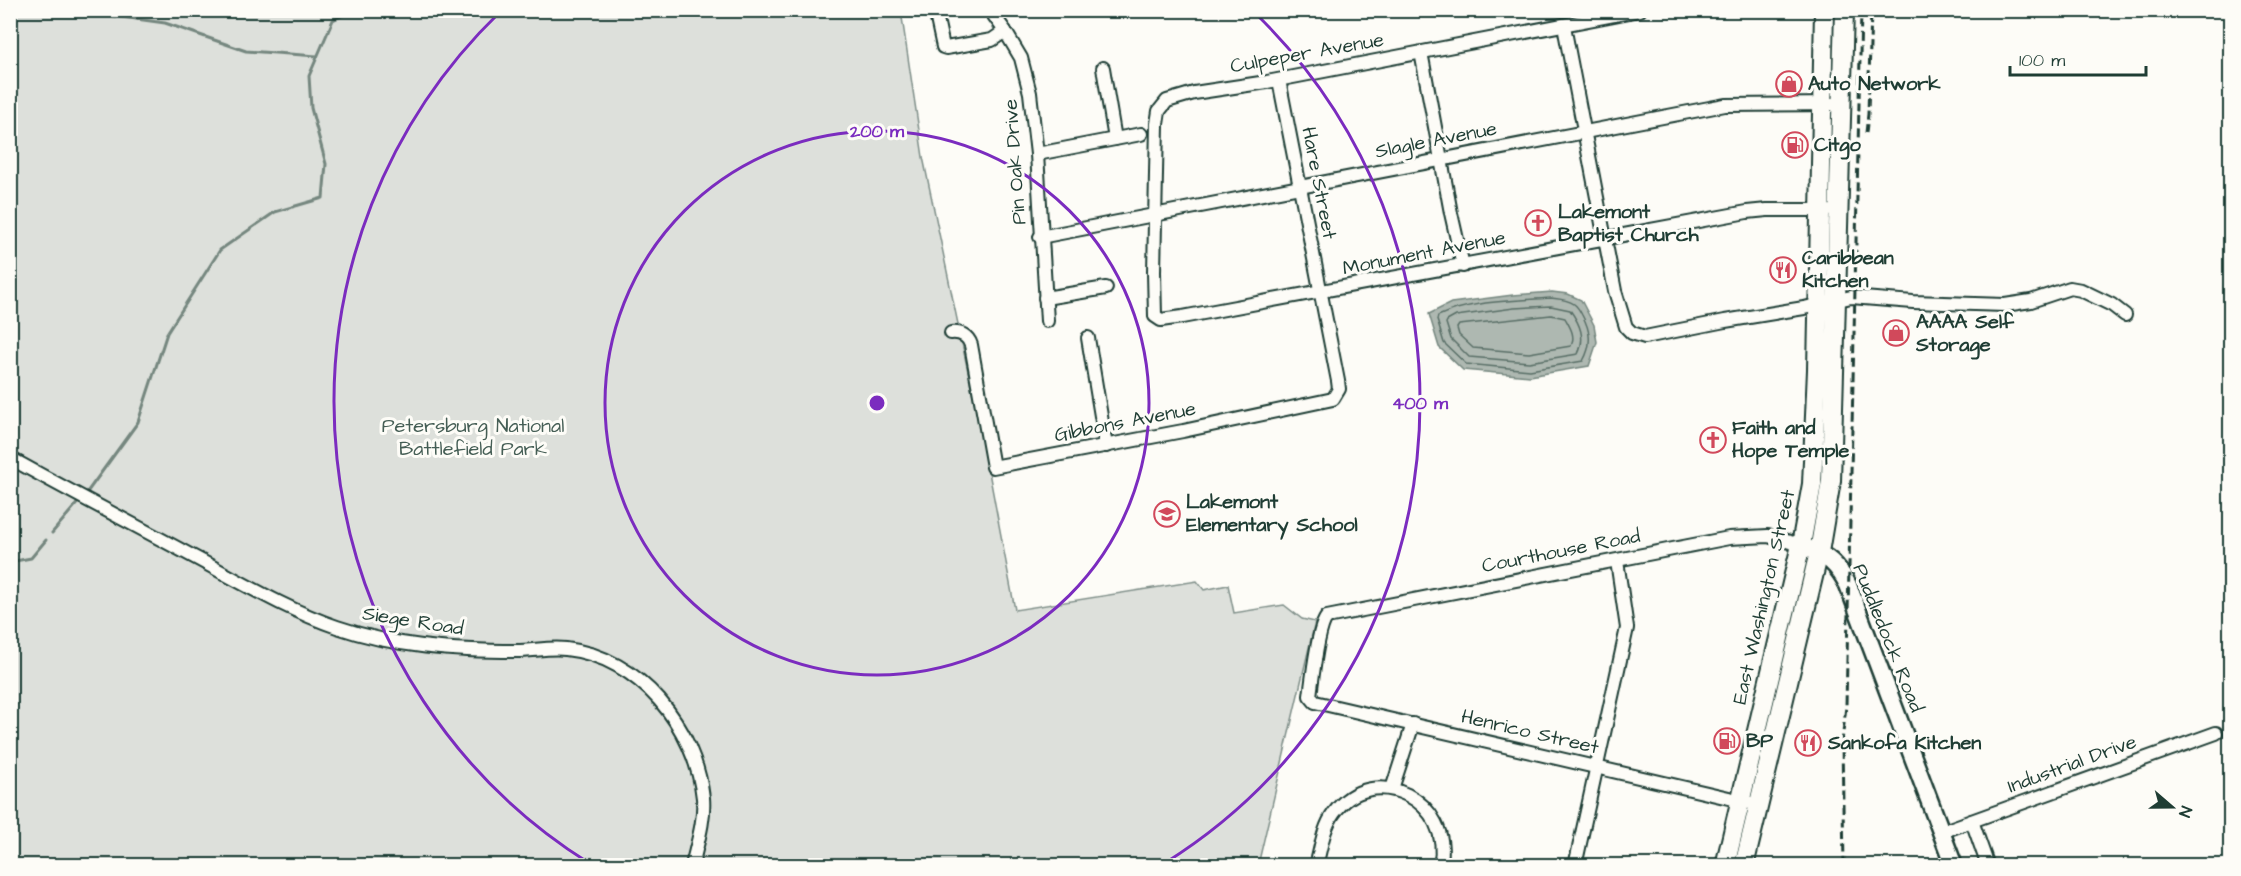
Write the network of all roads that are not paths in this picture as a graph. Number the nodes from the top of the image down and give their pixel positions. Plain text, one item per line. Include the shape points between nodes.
1 (935, 10) edge
2 (990, 10) edge
3 (1640, 10) edge
4 (1824, 10) edge
5 (1844, 10) edge
6 (1564, 26) junction
7 (1005, 31) junction
8 (1421, 52) junction
9 (1103, 69) dead end
10 (1279, 80) junction
11 (1822, 104) junction
12 (1842, 105) junction
13 (1584, 132) junction
14 (1141, 134) dead end
15 (1115, 139) junction
16 (1037, 154) junction
17 (1442, 159) junction
18 (1300, 186) junction
19 (1820, 210) junction
20 (1839, 211) junction
21 (1155, 214) junction
22 (1040, 237) junction
23 (1604, 239) junction
24 (1463, 266) junction
25 (1106, 288) dead end
26 (1320, 293) junction
27 (1045, 298) junction
28 (1837, 300) junction
29 (1819, 304) junction
30 (2126, 315) dead end
31 (1047, 321) dead end
32 (951, 333) dead end
33 (1088, 338) dead end
34 (1264, 414) joint
35 (1106, 446) junction
36 (10, 458) edge
37 (1801, 545) junction
38 (1819, 552) junction
39 (1617, 561) junction
40 (1312, 699) joint
41 (1413, 724) junction
42 (2216, 733) dead end
43 (1597, 768) junction
44 (1392, 789) junction
45 (1740, 801) junction
46 (1759, 805) junction
47 (1972, 821) junction
48 (1941, 832) junction
49 (692, 866) edge
50 (1316, 866) edge
51 (1440, 866) edge
52 (1575, 866) edge
53 (1725, 866) edge
54 (1744, 866) edge
55 (1954, 866) edge
56 (1988, 866) edge

1 - 7 street via 946,48 992,40
2 - 7 street, Pin Oak Drive
3 - 6 street, Culpeper Avenue
4 - 11 highway, East Washington Street
5 - 12 highway, East Washington Street
6 - 8 street, Culpeper Avenue
6 - 13 street
7 - 16 street, Pin Oak Drive via 1026,74
8 - 10 street, Culpeper Avenue
8 - 17 street
9 - 15 street
10 - 18 street, Hare Street
10 - 21 street, Culpeper Avenue via 1194,93 1172,98 1162,105 1157,124
11 - 12 street, Slagle Avenue
11 - 13 street, Slagle Avenue via 1735,104
11 - 19 highway, East Washington Street
12 - 20 highway, East Washington Street
13 - 17 street, Slagle Avenue
13 - 23 street
14 - 15 street
15 - 16 street
16 - 22 street, Pin Oak Drive
17 - 18 street, Slagle Avenue
17 - 24 street
18 - 21 street, Slagle Avenue
18 - 26 street, Hare Street
19 - 20 street, Monument Avenue
19 - 23 street, Monument Avenue via 1747,212
19 - 29 highway, East Washington Street
20 - 28 highway, East Washington Street
21 - 22 street, Slagle Avenue
21 - 26 street, Monument Avenue via 1158,319
22 - 27 street, Pin Oak Drive
23 - 24 street, Monument Avenue
23 - 29 street via 1626,327 1645,337
24 - 26 street, Monument Avenue
25 - 27 street
26 - 34 street, Hare Street via 1337,395 1330,401
27 - 31 street, Pin Oak Drive
28 - 29 street
28 - 30 street via 1866,297 2005,305 2070,288
28 - 38 highway, East Washington Street via 1831,481
29 - 37 highway, East Washington Street via 1812,484
32 - 35 street, Gibbons Avenue via 961,333 971,345 993,467
33 - 35 street
34 - 35 street, Gibbons Avenue
36 - 49 street, Siege Road via 276,601 335,627 428,648 565,649 628,670 652,690 691,753 703,811
37 - 38 main road, Puddledock Road
37 - 39 street, Courthouse Road via 1754,535
37 - 45 highway, East Washington Street
38 - 46 highway, East Washington Street
38 - 48 main road, Puddledock Road via 1836,564 1848,585
39 - 40 street, Courthouse Road via 1327,617 1322,625
39 - 43 street via 1627,628
40 - 41 street, Henrico Street
41 - 43 street, Henrico Street
41 - 44 street
42 - 47 street, Industrial Drive
43 - 45 street, Henrico Street
43 - 52 street
44 - 50 street via 1368,791 1340,805 1327,825
44 - 51 street via 1418,801 1432,816 1441,838
45 - 46 street, Henrico Street
45 - 53 highway, East Washington Street
46 - 54 highway, East Washington Street
47 - 48 street, Industrial Drive
47 - 56 street
48 - 55 main road, Puddledock Road

